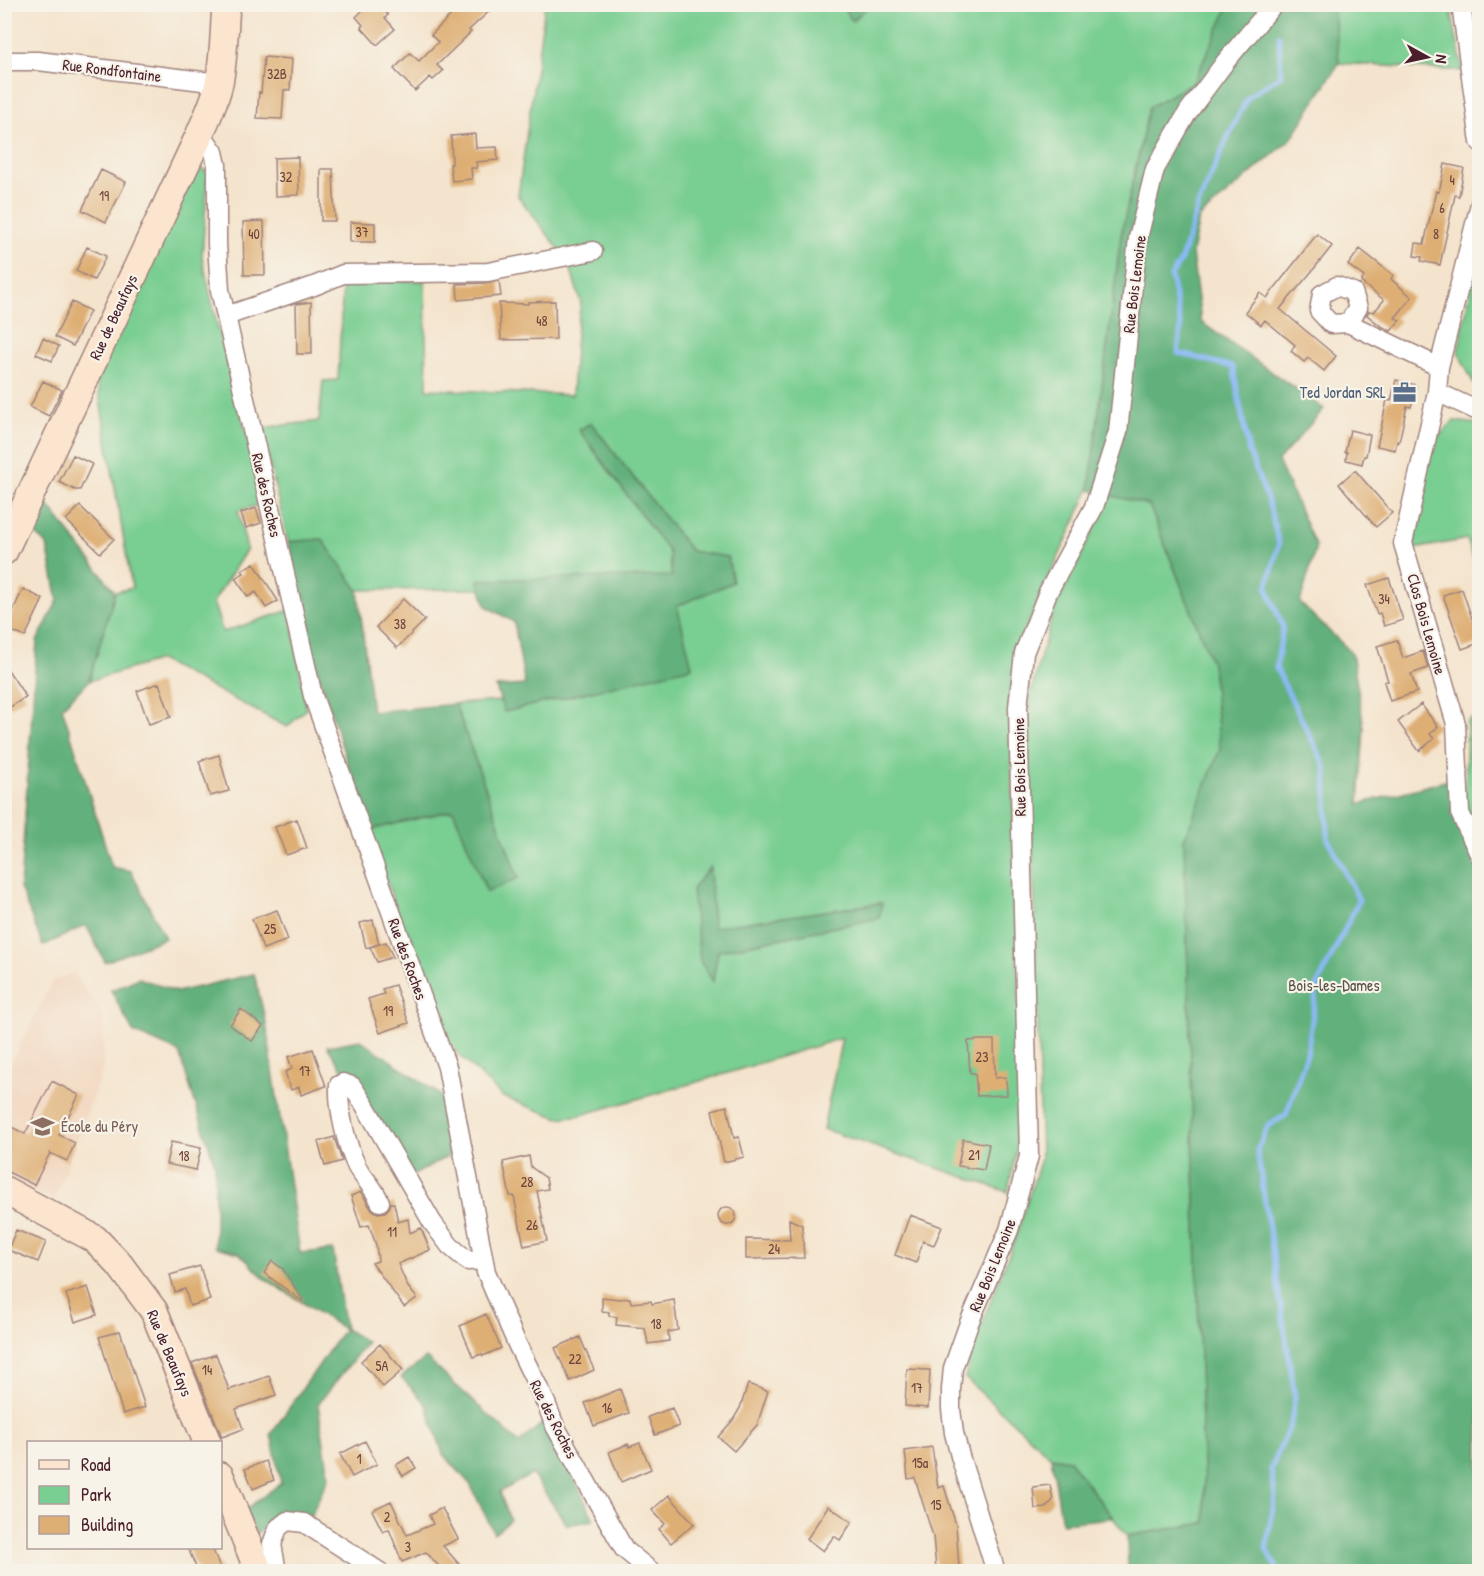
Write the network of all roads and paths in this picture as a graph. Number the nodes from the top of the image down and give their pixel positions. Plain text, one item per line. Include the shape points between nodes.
1 (226, 4) edge
2 (1274, 4) edge
3 (1461, 4) edge
4 (4, 61) edge
5 (219, 83) junction
6 (199, 136) junction
7 (1479, 142) edge
8 (1479, 204) edge
9 (593, 251) dead end
10 (226, 316) junction
11 (1348, 323) dead end
12 (1439, 367) junction
13 (1437, 392) junction
14 (1479, 413) edge
15 (4, 550) edge
16 (1479, 856) edge
17 (4, 1190) edge
18 (380, 1202) dead end
19 (483, 1260) junction
20 (206, 1441) edge
21 (222, 1481) edge
22 (259, 1572) edge
23 (277, 1572) edge
24 (380, 1572) edge
25 (652, 1572) edge
26 (996, 1572) edge

1 - 5 street, Rue de Beaufays
2 - 26 street, Rue Bois Lemoine via 1188,112 1155,169 1138,238 1118,432 1094,507 1048,592 1024,653 1018,707 1029,1156 1009,1230 953,1368 951,1389 954,1433
3 - 7 street
4 - 5 street, Rue Rondfontaine via 38,61
5 - 6 street, Rue de Beaufays
6 - 10 street, Rue des Roches via 214,152 217,165 218,265
6 - 15 street, Rue de Beaufays
8 - 12 street, Clos Bois Lemoine
9 - 10 street via 488,272 343,274
10 - 19 street, Rue des Roches via 313,696 447,1067
11 - 12 street
12 - 13 street, Clos Bois Lemoine
13 - 14 street
13 - 16 street, Clos Bois Lemoine via 1403,543 1456,724 1460,813
17 - 20 street, Rue de Beaufays via 96,1239 119,1264 154,1311
18 - 19 street via 357,1168 347,1138 339,1101 339,1085 343,1083 352,1086 364,1104 450,1246 468,1261
19 - 25 street, Rue des Roches via 555,1426 624,1549
21 - 22 street
23 - 24 street via 272,1544 278,1527 287,1521 304,1524

